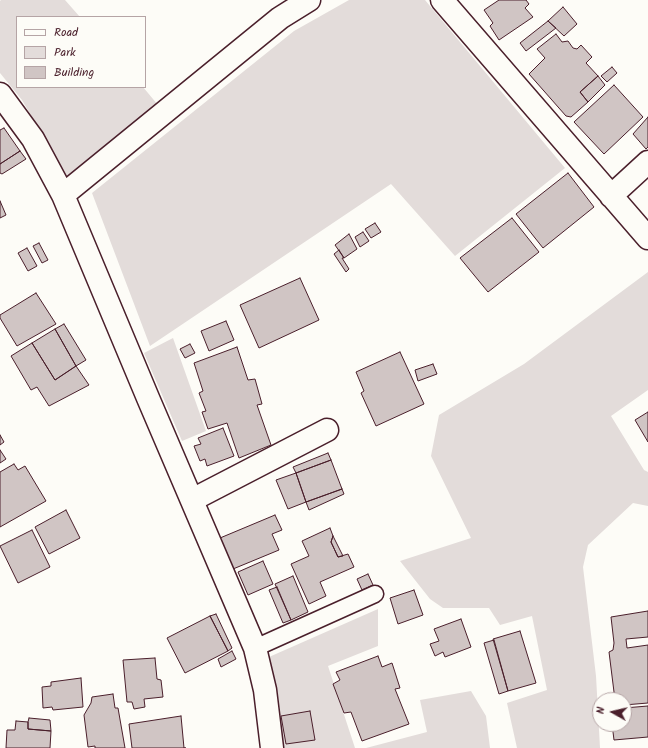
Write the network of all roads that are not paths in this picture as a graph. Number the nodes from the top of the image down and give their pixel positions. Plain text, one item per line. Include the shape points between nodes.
1 (309, 0) edge
2 (442, 0) edge
3 (3, 104) edge
4 (648, 162) edge
5 (63, 196) junction
6 (611, 196) junction
7 (648, 238) edge
8 (327, 430) dead end
9 (192, 500) junction
10 (375, 594) dead end
11 (255, 648) junction
12 (272, 748) edge

1 - 5 street via 280,18
2 - 6 street
3 - 5 street via 33,139
4 - 6 street
5 - 9 street
6 - 7 street
8 - 9 street
9 - 11 street
10 - 11 lane
11 - 12 street

